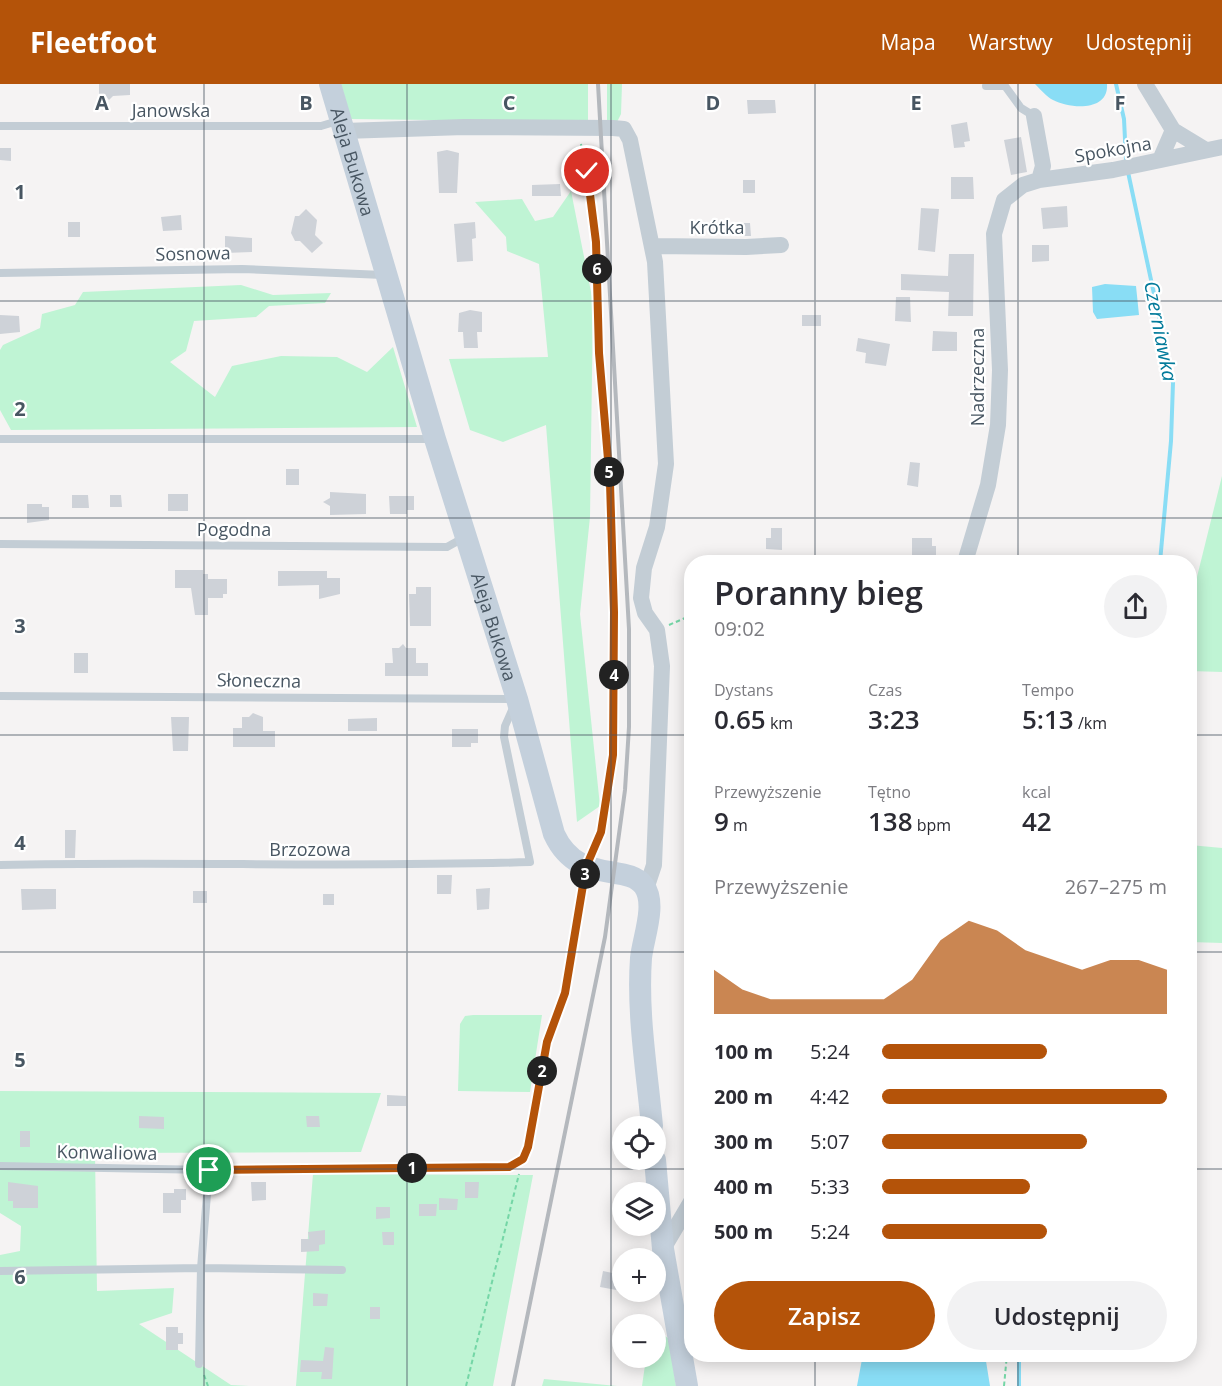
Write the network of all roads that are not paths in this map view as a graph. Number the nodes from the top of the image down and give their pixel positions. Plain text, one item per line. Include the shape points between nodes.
1 (330, 84) edge
2 (1145, 84) edge
3 (986, 86) dead end
4 (1034, 116) joint
5 (0, 126) edge
6 (343, 126) junction
7 (1173, 130) junction
8 (1214, 149) edge
9 (1160, 160) junction
10 (1039, 180) junction
11 (1011, 192) joint
12 (781, 244) dead end
13 (653, 246) junction
14 (0, 273) edge
15 (386, 275) junction
16 (0, 439) edge
17 (435, 439) junction
18 (465, 536) junction
19 (0, 544) edge
20 (967, 555) edge
21 (0, 696) edge
22 (517, 699) junction
23 (0, 865) edge
24 (586, 867) junction
25 (646, 889) junction
26 (651, 1116) edge
27 (0, 1166) edge
28 (209, 1170) junction
29 (656, 1170) edge
30 (684, 1214) edge
31 (663, 1248) edge
32 (664, 1248) edge
33 (666, 1266) edge
34 (201, 1268) junction
35 (342, 1270) dead end
36 (0, 1271) edge
37 (199, 1364) dead end
38 (687, 1386) edge

1 - 6 street, Aleja Bukowa
2 - 7 street
3 - 4 lane via 1005,86 1021,108
4 - 10 street via 1043,166
5 - 6 lane, Janowska
6 - 13 street via 624,129 635,152
6 - 15 street, Aleja Bukowa
7 - 8 street
7 - 9 street
8 - 9 street, Spokojna
9 - 10 street, Spokojna
10 - 11 street, Spokojna
11 - 20 street, Nadrzeczna via 999,208 994,234 1000,399 994,454
12 - 13 street, Krótka
13 - 25 street via 666,464 641,598 645,613 657,630 662,666 654,865
14 - 15 lane, Sosnowa via 242,269
15 - 17 street, Aleja Bukowa
16 - 17 lane
17 - 18 street, Aleja Bukowa
18 - 19 lane, Pogodna via 447,547
18 - 22 street, Aleja Bukowa
21 - 22 lane, Słoneczna
22 - 23 lane, Brzozowa via 504,737 530,862 420,866
22 - 24 street, Aleja Bukowa via 554,834 566,853
24 - 25 street, Aleja Bukowa via 634,878
24 - 28 lane, Konwaliowa via 565,993 547,1042 532,1132 523,1159 509,1167
25 - 26 street via 649,903 641,958 641,995
27 - 28 lane, Konwaliowa
28 - 34 lane
29 - 31 street
30 - 32 street
33 - 38 street
34 - 35 lane
34 - 36 lane
34 - 37 lane

